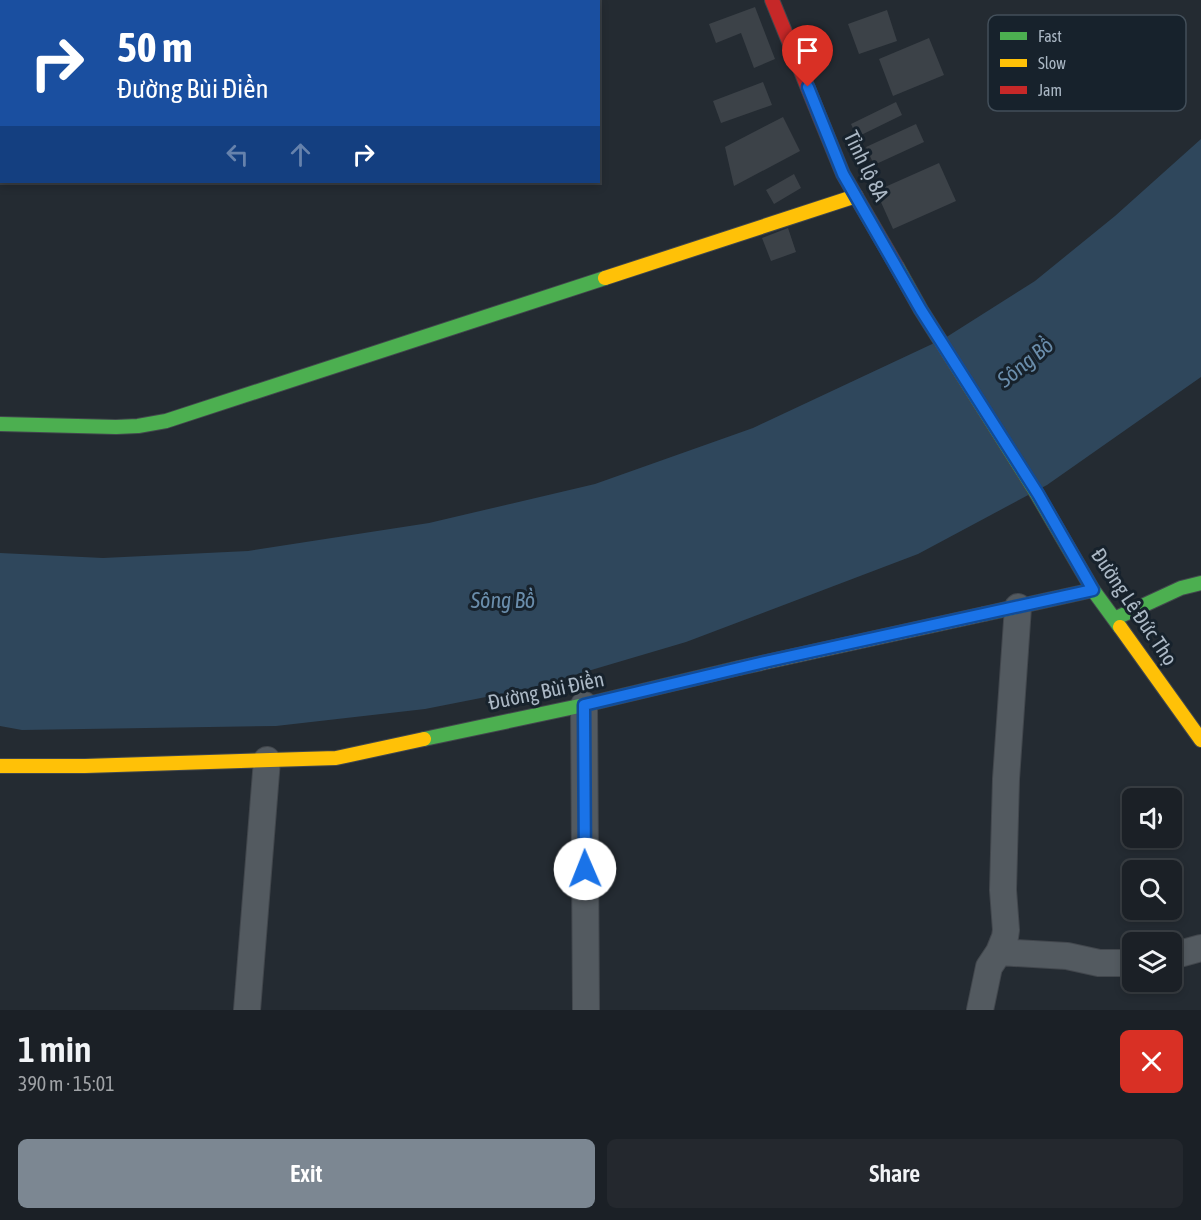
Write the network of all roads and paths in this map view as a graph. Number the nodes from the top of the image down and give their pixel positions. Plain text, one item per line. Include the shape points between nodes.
1 (772, 0) edge
2 (856, 196) junction
3 (0, 424) edge
4 (1038, 494) joint
5 (1201, 583) edge
6 (1093, 590) junction
7 (1018, 607) junction
8 (1114, 619) junction
9 (584, 705) junction
10 (1201, 740) edge
11 (267, 760) junction
12 (0, 766) edge
13 (1201, 948) edge
14 (999, 952) junction
15 (1182, 953) edge
16 (1122, 963) edge
17 (247, 1010) edge
18 (586, 1010) edge
19 (980, 1010) edge

1 - 2 street, Tỉnh lộ 8A via 843,174
2 - 3 street via 166,421 116,427
2 - 4 street, Tỉnh lộ 8A via 921,310
4 - 6 street, Đường Lê Đức Thọ
5 - 8 street via 1180,588
6 - 7 street, Đường Bùi Điền
6 - 8 street, Đường Lê Đức Thọ
7 - 9 street, Đường Bùi Điền
7 - 14 street via 1006,779 1006,930
8 - 10 street, Đường Lê Đức Thọ
9 - 11 street, Đường Bùi Điền via 336,758
9 - 18 street
11 - 12 street, Đường Bùi Điền
11 - 17 street
13 - 15 street
14 - 16 street
14 - 19 street via 989,967

